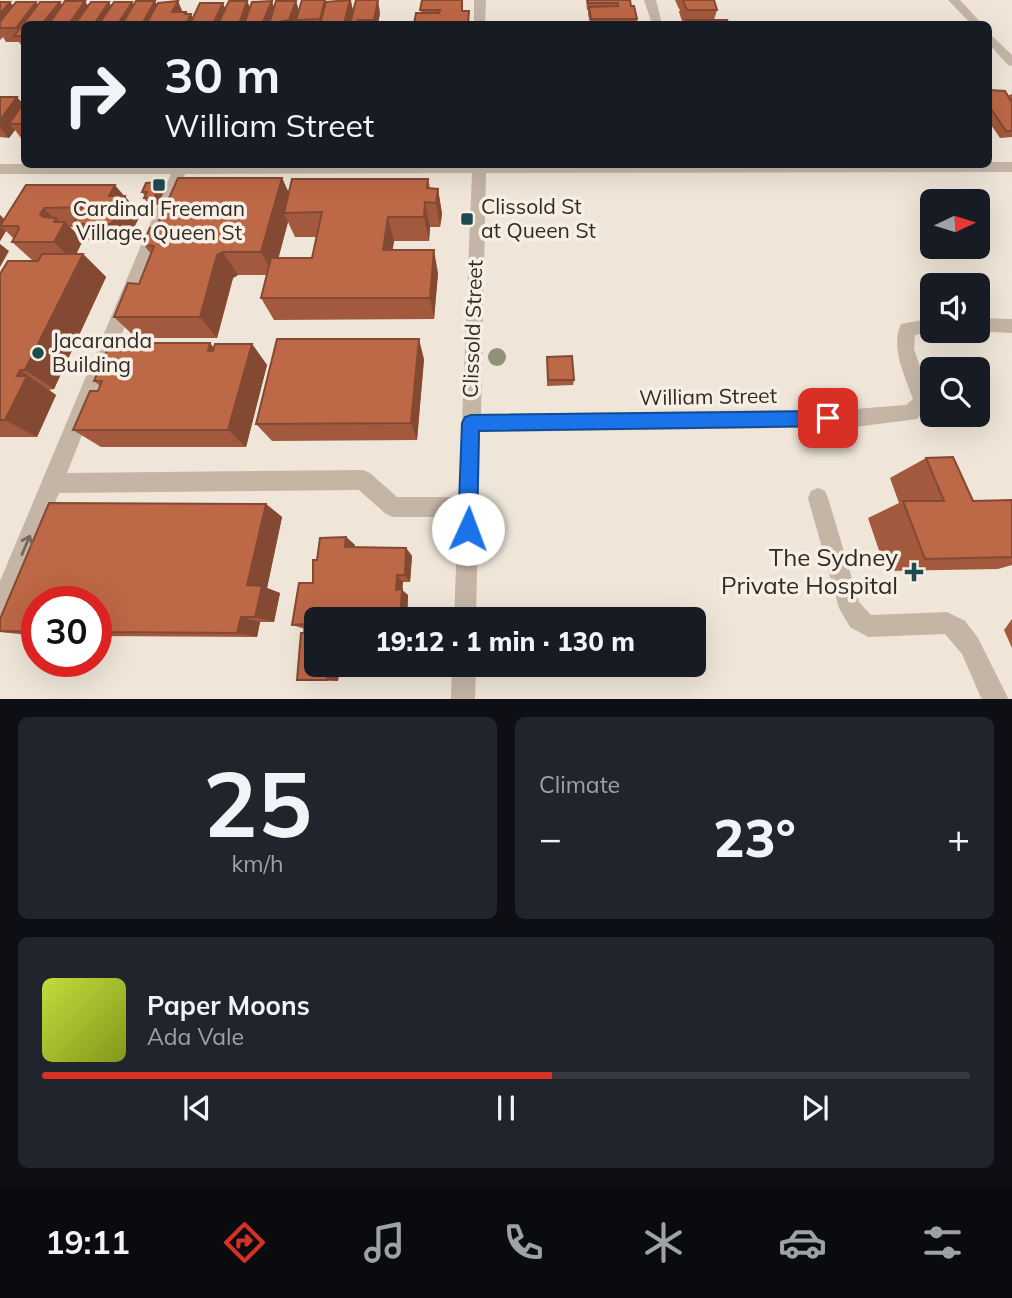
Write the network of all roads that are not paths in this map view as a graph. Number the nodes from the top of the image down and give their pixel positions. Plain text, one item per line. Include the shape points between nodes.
1 (480, 0) edge
2 (650, 0) edge
3 (954, 0) edge
4 (480, 21) edge
5 (656, 21) edge
6 (974, 21) edge
7 (992, 40) edge
8 (1012, 62) edge
9 (992, 167) edge
10 (1012, 167) edge
11 (280, 168) edge
12 (479, 168) edge
13 (0, 169) edge
14 (180, 169) junction
15 (990, 326) edge
16 (1012, 326) edge
17 (920, 327) edge
18 (471, 423) junction
19 (53, 483) junction
20 (818, 498) dead end
21 (468, 507) junction
22 (0, 607) edge
23 (465, 607) edge
24 (464, 677) edge
25 (989, 696) edge
26 (463, 699) edge

1 - 4 street
2 - 5 street
3 - 6 street
7 - 8 street
9 - 10 street
11 - 14 street
12 - 18 street, Clissold Street
13 - 14 street
14 - 19 street
15 - 16 street
17 - 18 street, William Street via 907,329 905,349 923,402 910,413 855,418
18 - 21 street, Clissold Street
19 - 21 street via 363,480 393,507
22 -> 19 street
20 - 25 street via 850,608 858,620 868,626 956,626 969,645
21 - 23 street, Clissold Street
24 - 26 street

